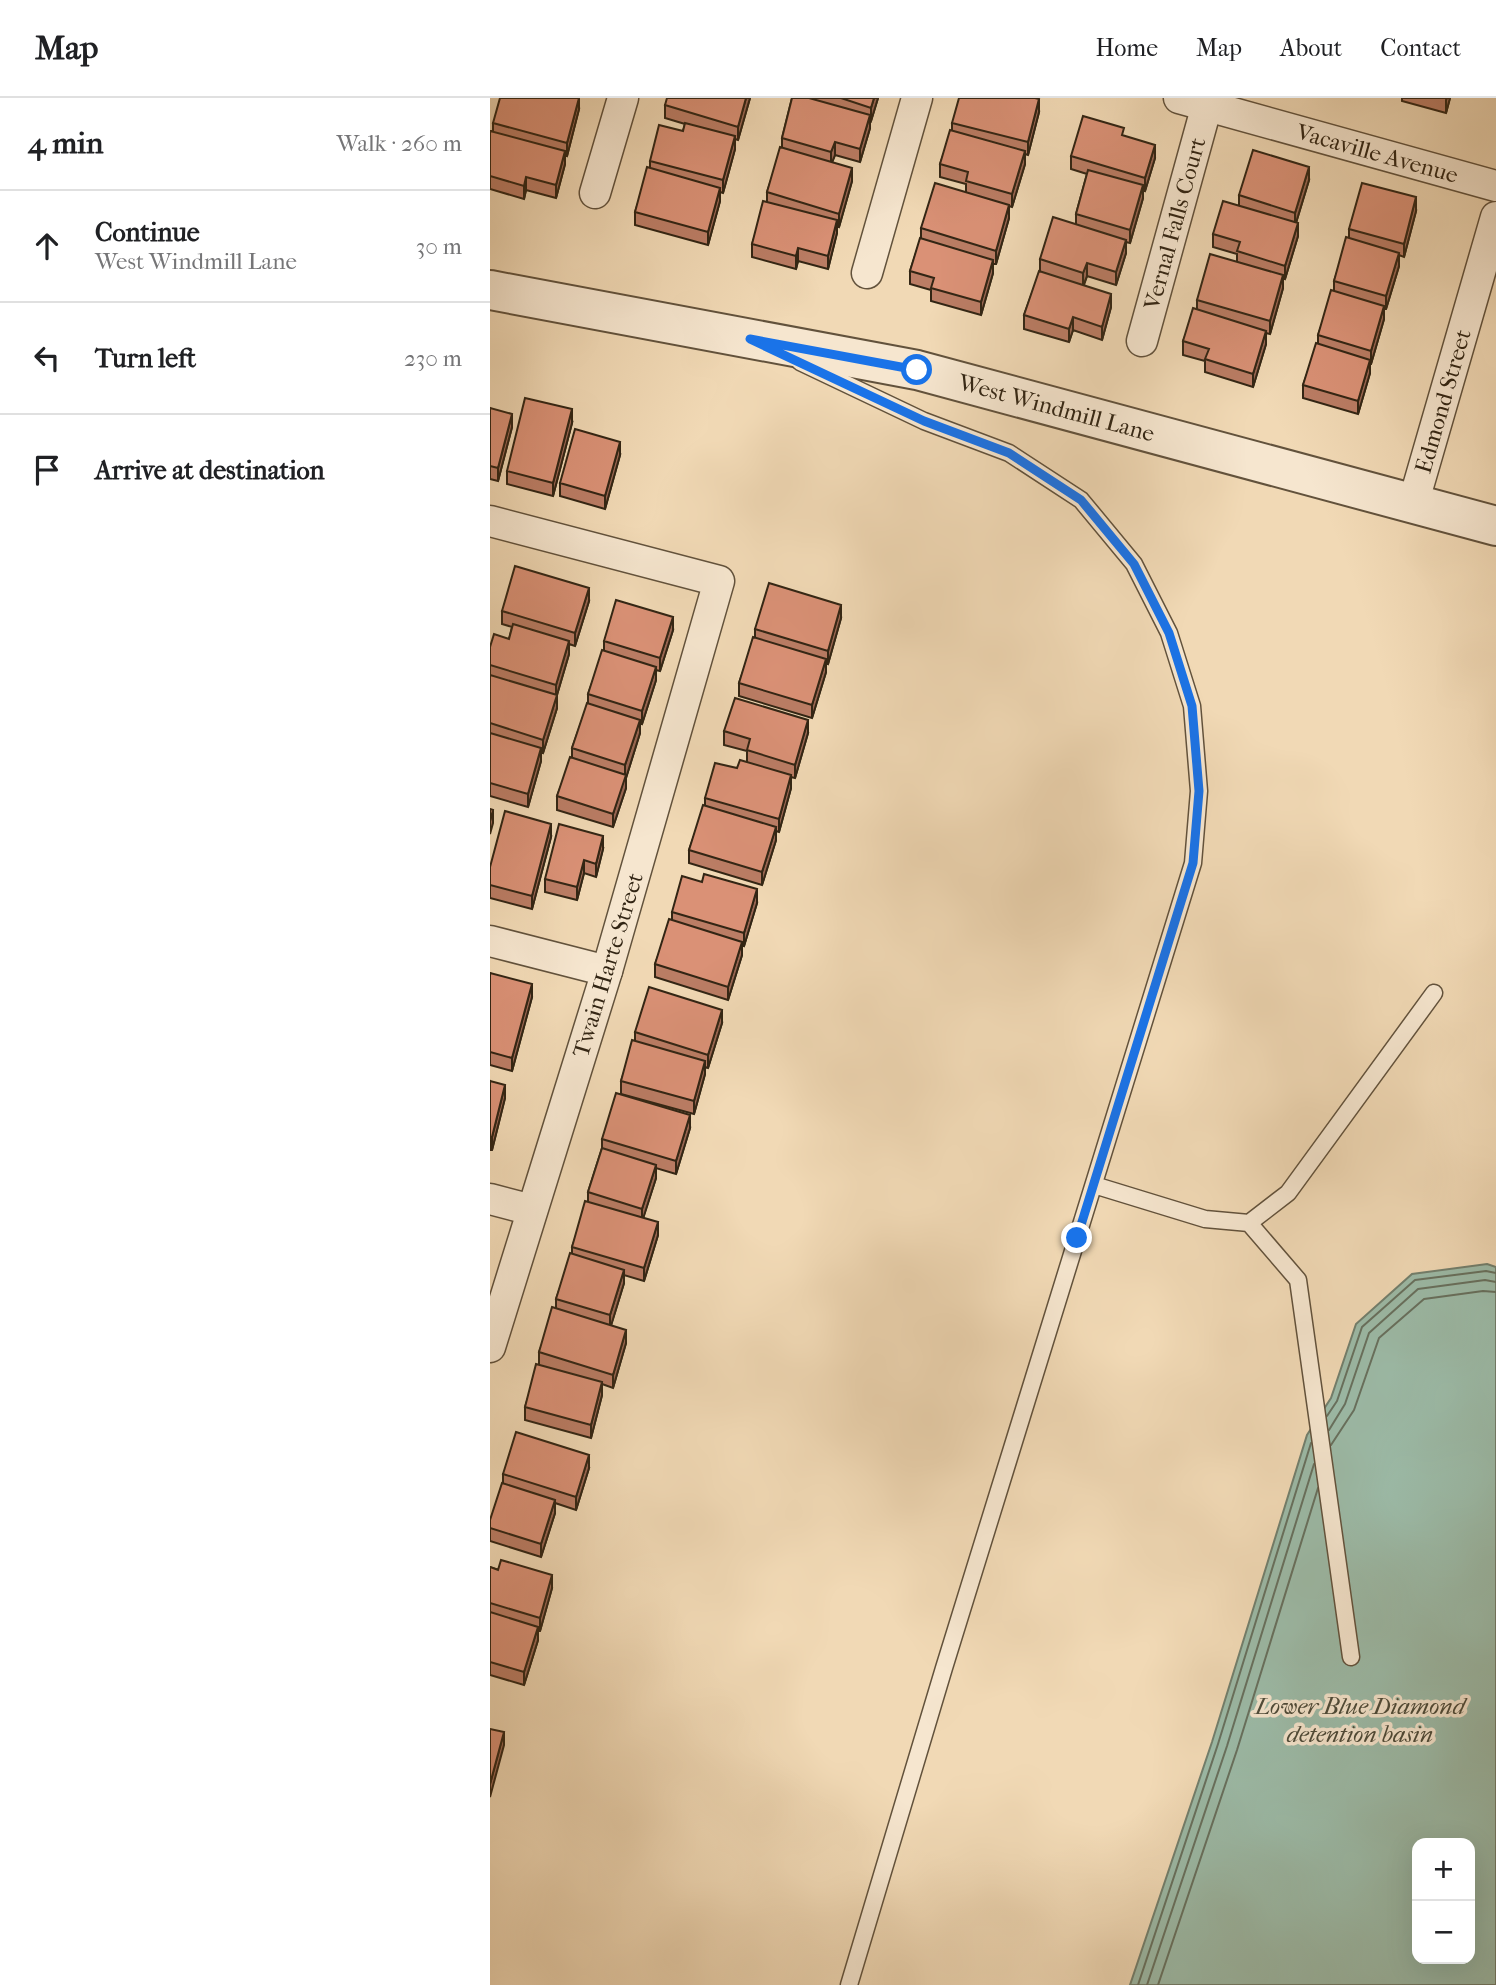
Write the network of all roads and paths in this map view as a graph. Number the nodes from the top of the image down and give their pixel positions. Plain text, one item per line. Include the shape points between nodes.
1 (623, 98) edge
2 (917, 98) edge
3 (1193, 102) edge
4 (1496, 186) edge
5 (595, 193) dead end
6 (1496, 217) edge
7 (867, 272) dead end
8 (490, 290) edge
9 (750, 339) junction
10 (1142, 341) dead end
11 (1413, 504) junction
12 (490, 521) edge
13 (1496, 526) edge
14 (490, 941) edge
15 (607, 971) junction
16 (1434, 993) dead end
17 (1094, 1185) junction
18 (490, 1199) edge
19 (532, 1210) junction
20 (1249, 1223) junction
21 (490, 1347) edge
22 (1350, 1657) dead end
23 (849, 1985) edge

1 - 5 street
2 - 7 street
3 - 4 street, Vacaville Avenue
3 - 10 street, Vernal Falls Court
6 - 11 street, Edmond Street
8 - 9 street, West Windmill Lane
9 - 11 street, West Windmill Lane via 917,370
9 - 17 lane via 924,421 1009,453 1081,500 1134,564 1169,633 1192,706 1199,791 1193,863
11 - 13 street, West Windmill Lane
12 - 15 street, Twain Harte Street via 719,581
14 - 15 street
15 - 19 street, Twain Harte Street
16 - 20 lane via 1288,1194
17 - 20 lane via 1205,1219
17 - 23 lane
18 - 19 street
19 - 21 street, Twain Harte Street
20 - 22 lane via 1298,1280

